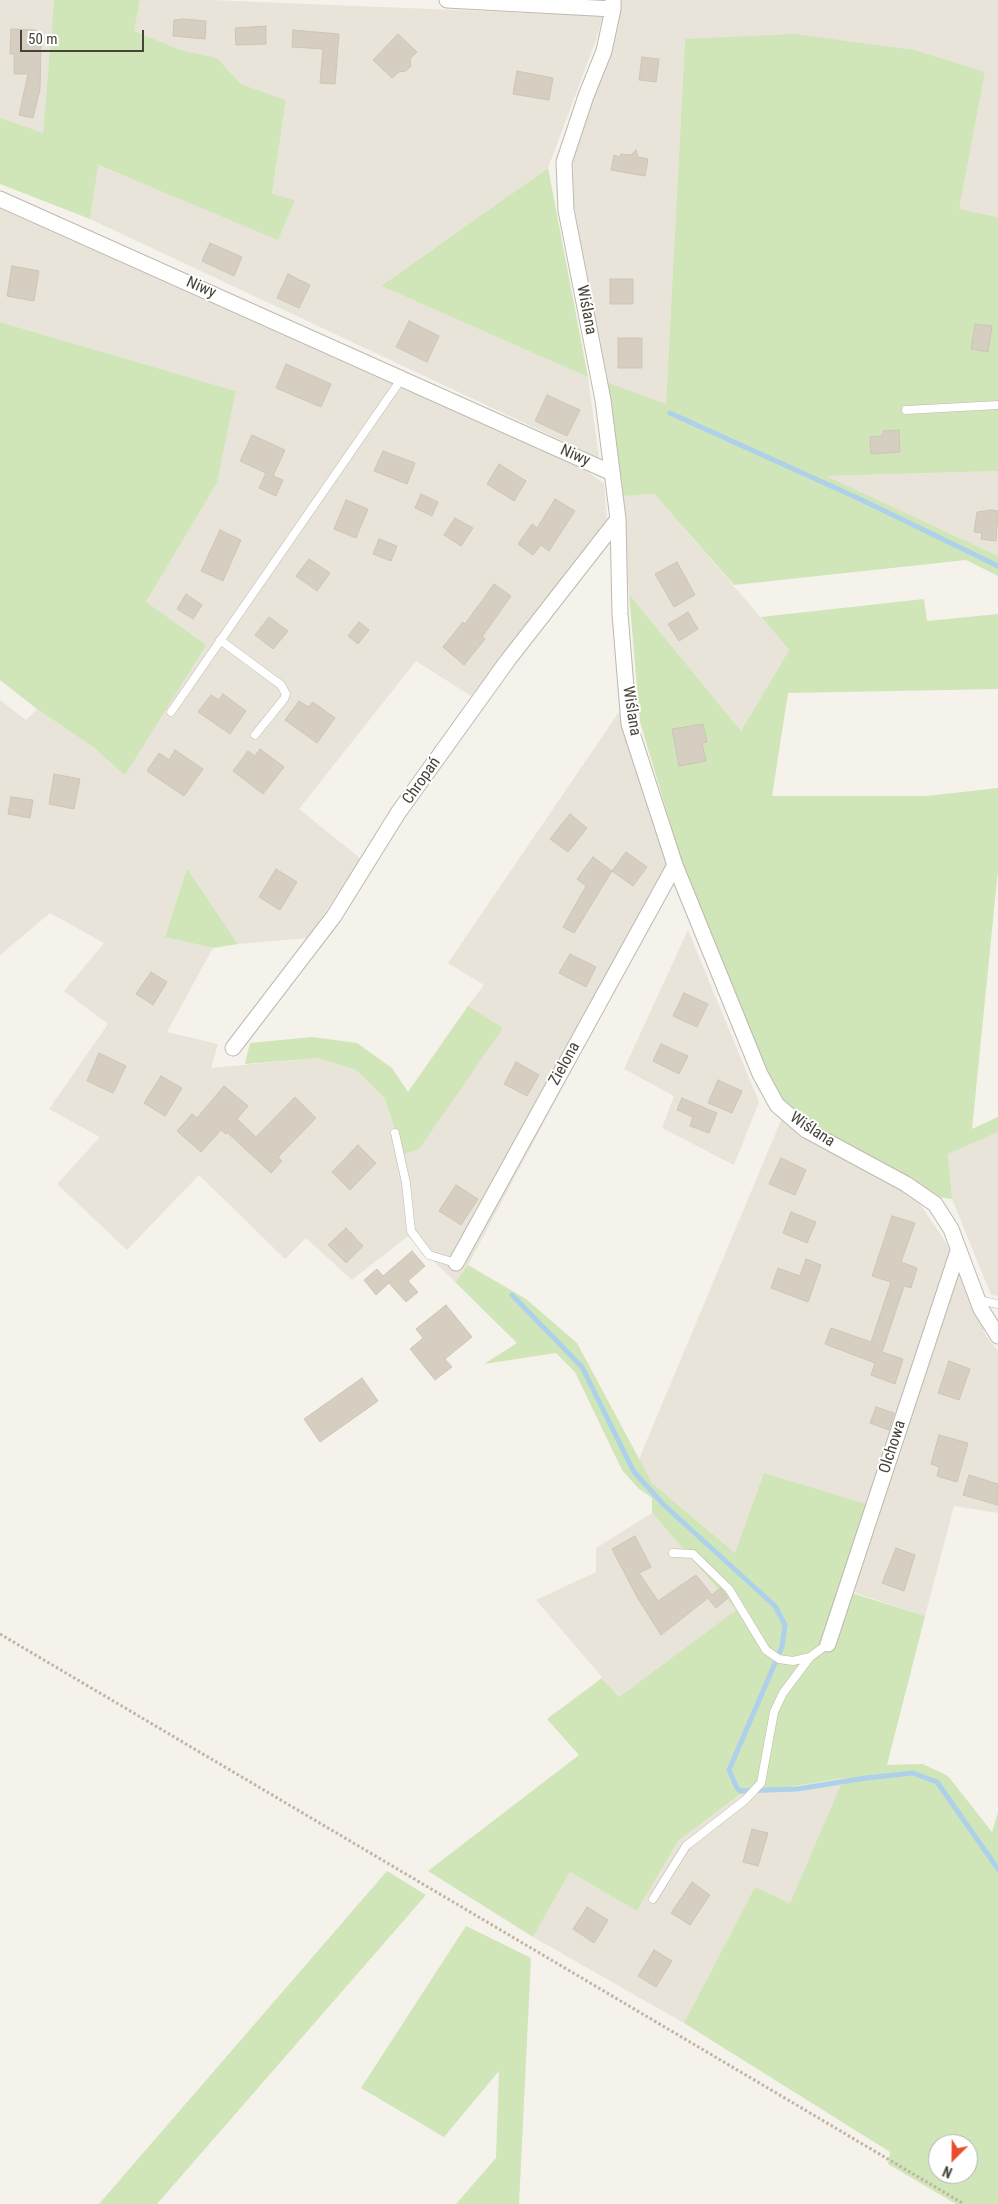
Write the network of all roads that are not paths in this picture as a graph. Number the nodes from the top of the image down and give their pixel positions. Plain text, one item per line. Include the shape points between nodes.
1 (447, 0) edge
2 (613, 5) edge
3 (0, 198) edge
4 (402, 378) junction
5 (998, 405) edge
6 (906, 410) dead end
7 (612, 473) junction
8 (618, 519) junction
9 (220, 640) junction
10 (172, 712) dead end
11 (255, 735) dead end
12 (675, 865) junction
13 (233, 1048) dead end
14 (395, 1133) dead end
15 (958, 1251) junction
16 (456, 1263) joint
17 (977, 1299) junction
18 (998, 1304) edge
19 (998, 1336) edge
20 (673, 1553) dead end
21 (828, 1644) joint
22 (810, 1657) junction
23 (652, 1899) dead end

1 - 2 street
2 - 7 street, Wiślana via 604,51 564,162 566,210 603,400
3 - 4 street, Niwy
4 - 7 street, Niwy
4 - 9 lane
5 - 6 lane
7 - 8 street, Wiślana
8 - 12 street, Wiślana via 620,614 629,724
8 - 13 street, Chropań via 508,660 398,814 334,916
9 - 10 lane
9 - 11 lane via 281,685 286,694
12 - 15 street, Wiślana via 760,1074 777,1105 806,1130 906,1184 934,1204 951,1229
12 - 16 street, Zielona
14 - 16 lane via 406,1184 411,1231 429,1255
15 - 17 street, Wiślana
15 - 21 street, Olchowa
17 - 18 lane
17 - 19 street, Wiślana
20 - 22 lane via 693,1554 729,1589 766,1650 779,1659 793,1661
21 - 22 lane
22 - 23 lane via 783,1693 774,1712 761,1783 745,1800 686,1846

